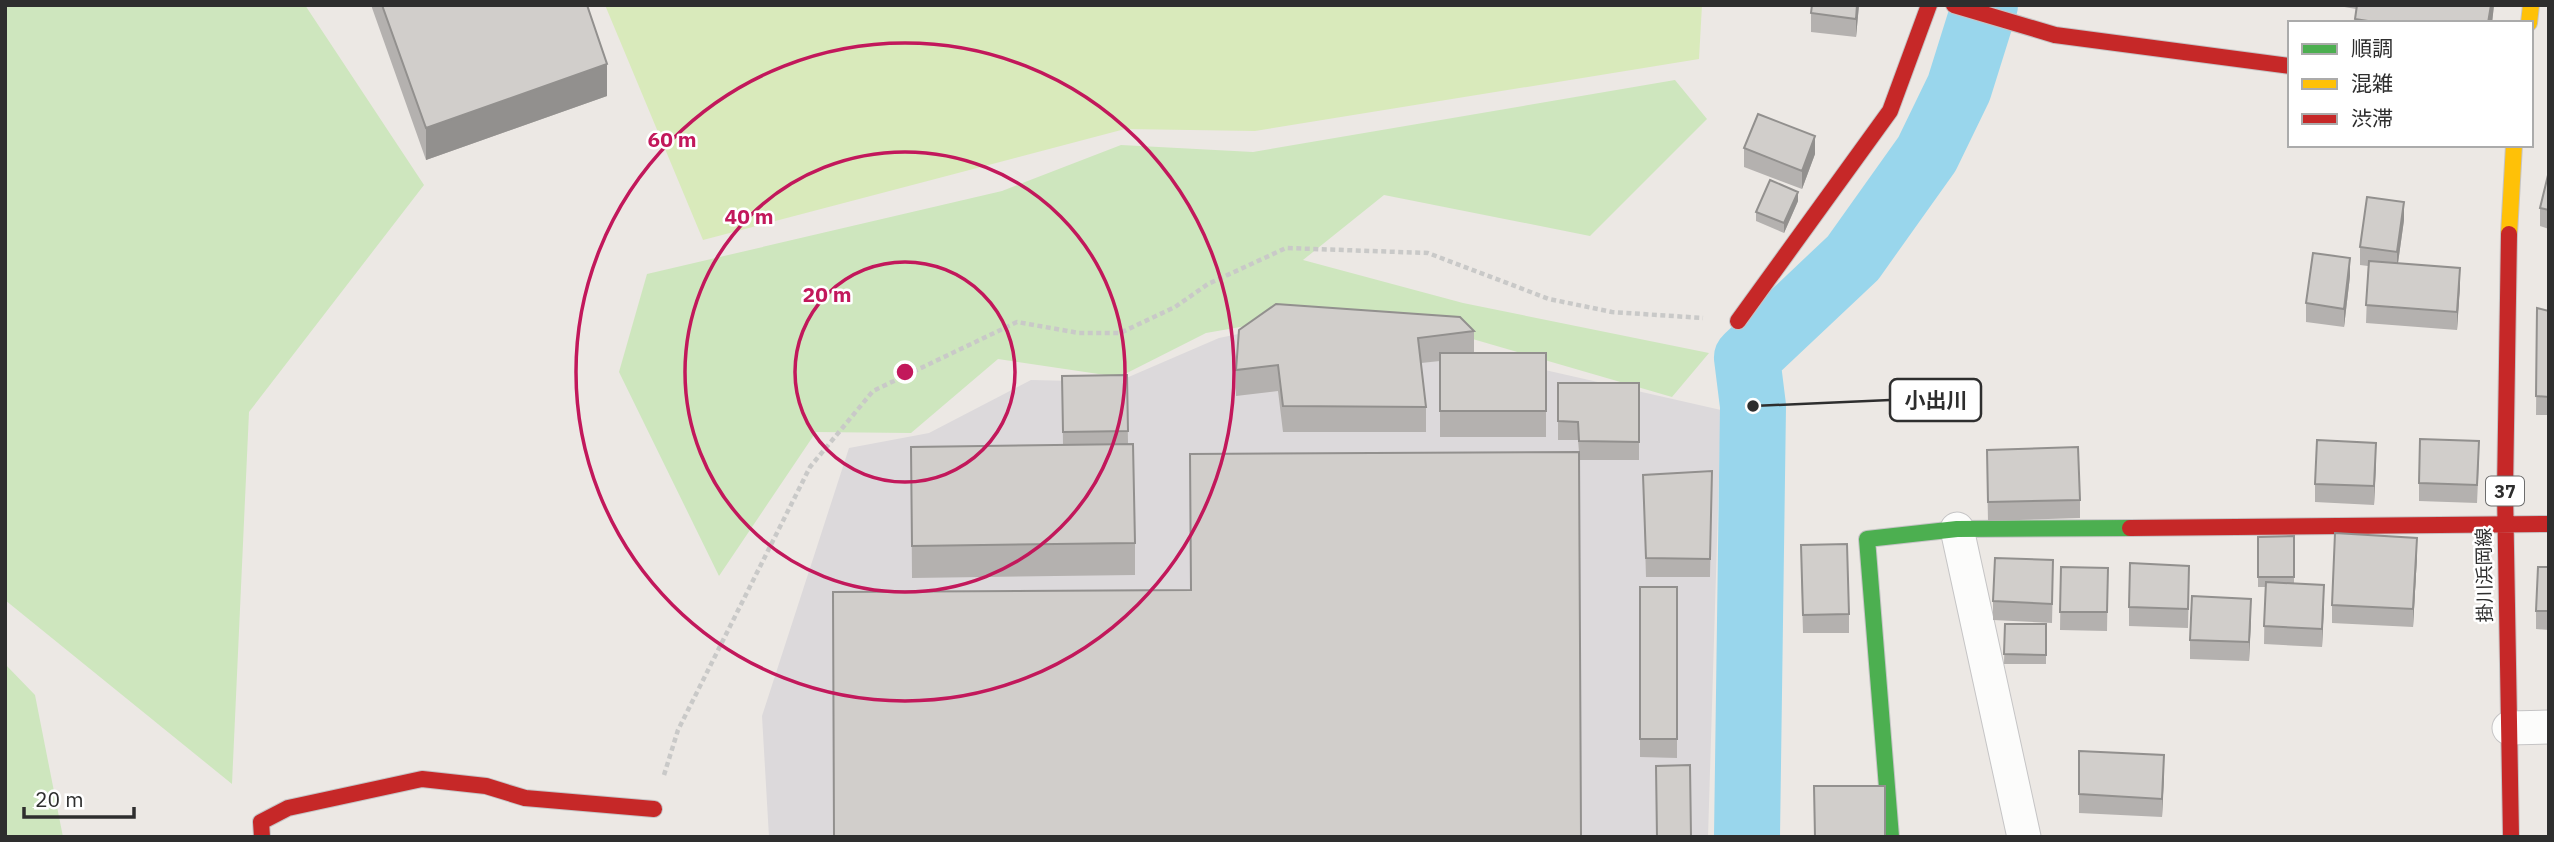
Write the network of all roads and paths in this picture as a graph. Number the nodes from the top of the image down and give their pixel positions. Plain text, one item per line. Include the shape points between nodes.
1 (1929, 5) edge
2 (1955, 5) edge
3 (2288, 65) edge
4 (2514, 147) edge
5 (1738, 321) joint
6 (2504, 524) junction
7 (2549, 524) edge
8 (1957, 529) junction
9 (2549, 727) edge
10 (2509, 728) junction
11 (654, 809) joint
12 (262, 837) edge
13 (1891, 837) edge
14 (2024, 837) edge
15 (2511, 837) edge

1 - 5 street via 1890,111
2 - 3 street via 2055,34
4 - 6 street, 掛川浜岡線 / 37 via 2508,228
5 - 11 path via 1612,312 1561,302 1428,253 1286,248 1208,284 1175,307 1120,333 1079,333 1017,322 873,391 810,467 678,730
6 - 7 street
6 - 8 street
6 - 10 street, 掛川浜岡線 / 37
8 - 13 street via 1867,539
8 - 14 street
9 - 10 street
10 - 15 street, 掛川浜岡線 / 37
11 - 12 street via 525,798 486,786 422,779 288,808 261,821

